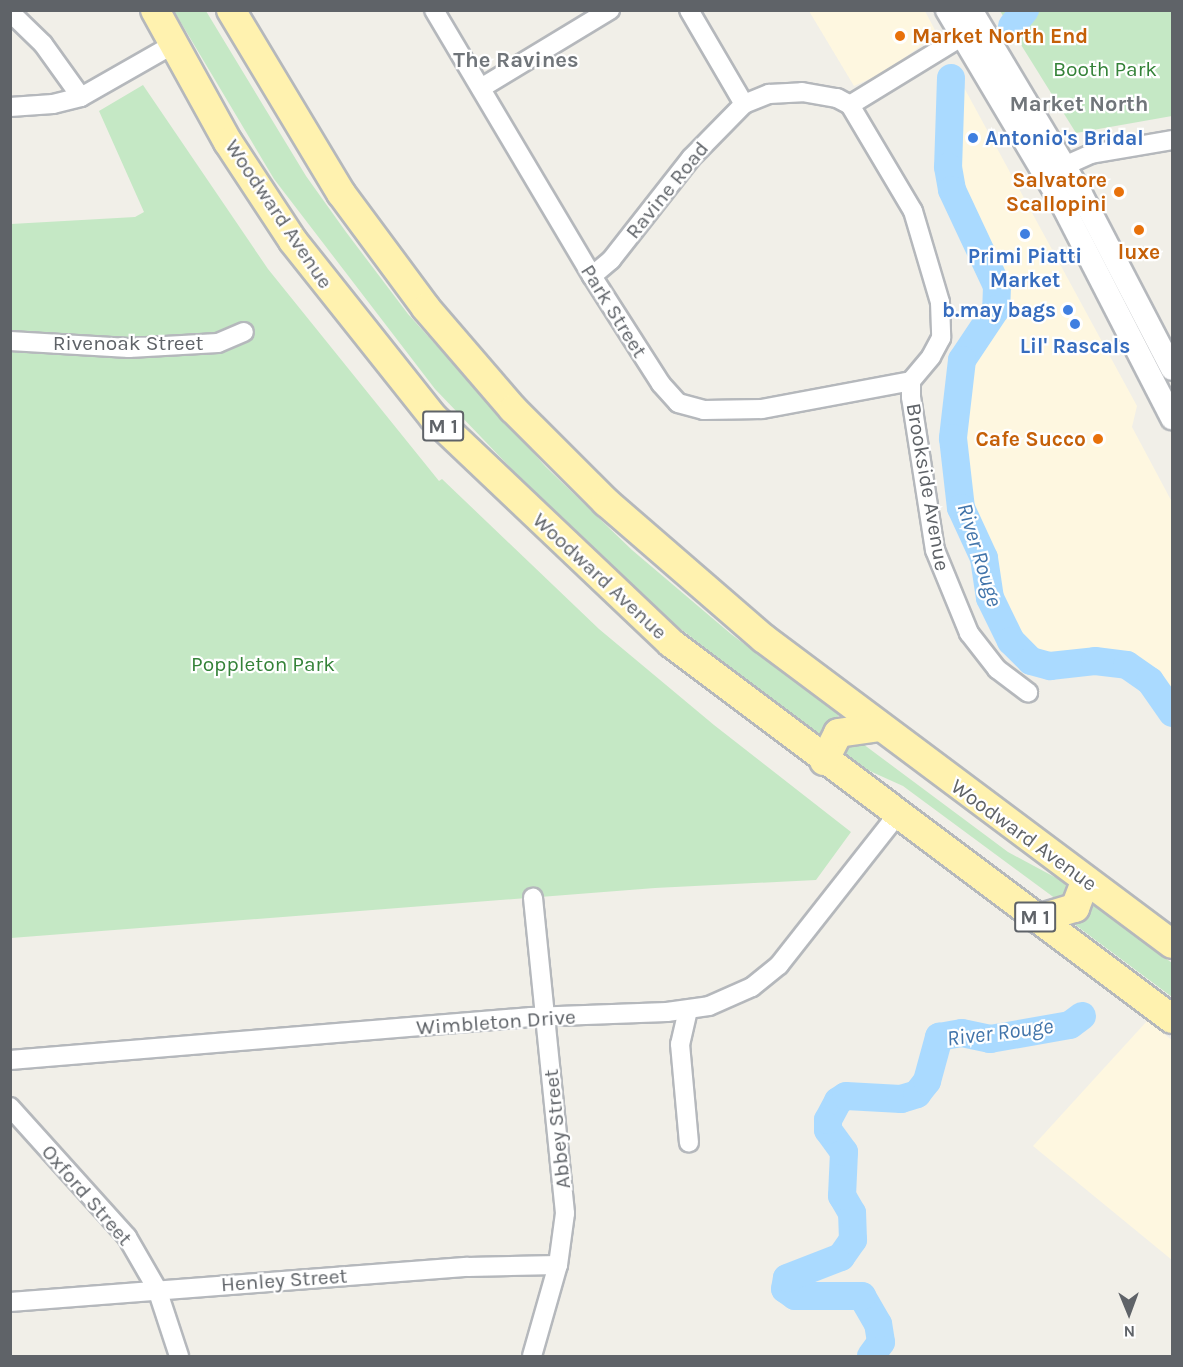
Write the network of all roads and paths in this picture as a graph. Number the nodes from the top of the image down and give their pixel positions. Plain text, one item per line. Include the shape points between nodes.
1 (155, 10) edge
2 (231, 10) edge
3 (434, 10) edge
4 (610, 10) edge
5 (689, 10) edge
6 (947, 10) edge
7 (10, 12) edge
8 (971, 24) edge
9 (174, 44) junction
10 (481, 88) junction
11 (81, 97) junction
12 (744, 104) junction
13 (850, 105) junction
14 (10, 107) edge
15 (1173, 140) edge
16 (1055, 170) junction
17 (592, 276) junction
18 (244, 332) dead end
19 (10, 341) edge
20 (1171, 367) edge
21 (1149, 374) junction
22 (911, 381) junction
23 (1173, 418) edge
24 (1028, 692) dead end
25 (879, 727) junction
26 (824, 761) junction
27 (897, 815) junction
28 (1086, 880) junction
29 (533, 898) dead end
30 (1038, 919) junction
31 (1173, 944) edge
32 (688, 1010) junction
33 (546, 1017) junction
34 (1173, 1019) edge
35 (10, 1060) edge
36 (10, 1107) edge
37 (689, 1143) dead end
38 (558, 1265) junction
39 (157, 1289) junction
40 (10, 1302) edge
41 (179, 1356) edge
42 (532, 1356) edge

1 - 9 main road, Woodward Avenue / M 1
2 - 25 main road, Woodward Avenue via 341,193 426,308 513,409 606,502 697,584
3 - 10 street, Park Street
4 - 10 street
5 - 12 street
6 - 8 street
7 - 11 street via 43,44
8 - 13 street
8 - 16 street
9 - 11 street
9 - 26 main road, Woodward Avenue / M 1 via 228,142 293,241 434,418 671,643
10 - 17 street, Park Street
11 - 14 street via 53,104
12 - 13 street via 769,94 802,92 837,98
12 - 17 street, Ravine Road via 691,158 611,260
13 - 22 street, Brookside Avenue via 913,211 940,302 942,326 937,348
15 - 16 street via 1091,154
16 - 20 street
16 - 21 street
17 - 22 street, Park Street via 669,396 688,408 718,411 791,406
18 - 19 street, Rivenoak Street via 218,343 129,348
20 - 21 street
21 - 23 street
22 - 24 street, Brookside Avenue via 912,417 942,576 978,646 997,669
25 - 26 main road via 838,733
25 - 28 main road, Woodward Avenue
26 - 27 main road, Woodward Avenue / M 1
27 - 30 main road, Woodward Avenue / M 1
27 - 32 street, Wimbleton Drive via 771,973 737,995
28 - 30 main road via 1075,908
28 - 31 main road, Woodward Avenue
29 - 33 street, Abbey Street
30 - 34 main road, Woodward Avenue / M 1
32 - 33 street, Wimbleton Drive
32 - 37 street via 680,1044
33 - 35 street, Wimbleton Drive
33 - 38 street, Abbey Street via 564,1196
36 - 39 street, Oxford Street via 127,1237
38 - 39 street, Henley Street via 468,1266
38 - 42 street, Abbey Street
39 - 40 street, Henley Street
39 - 41 street, Oxford Street

